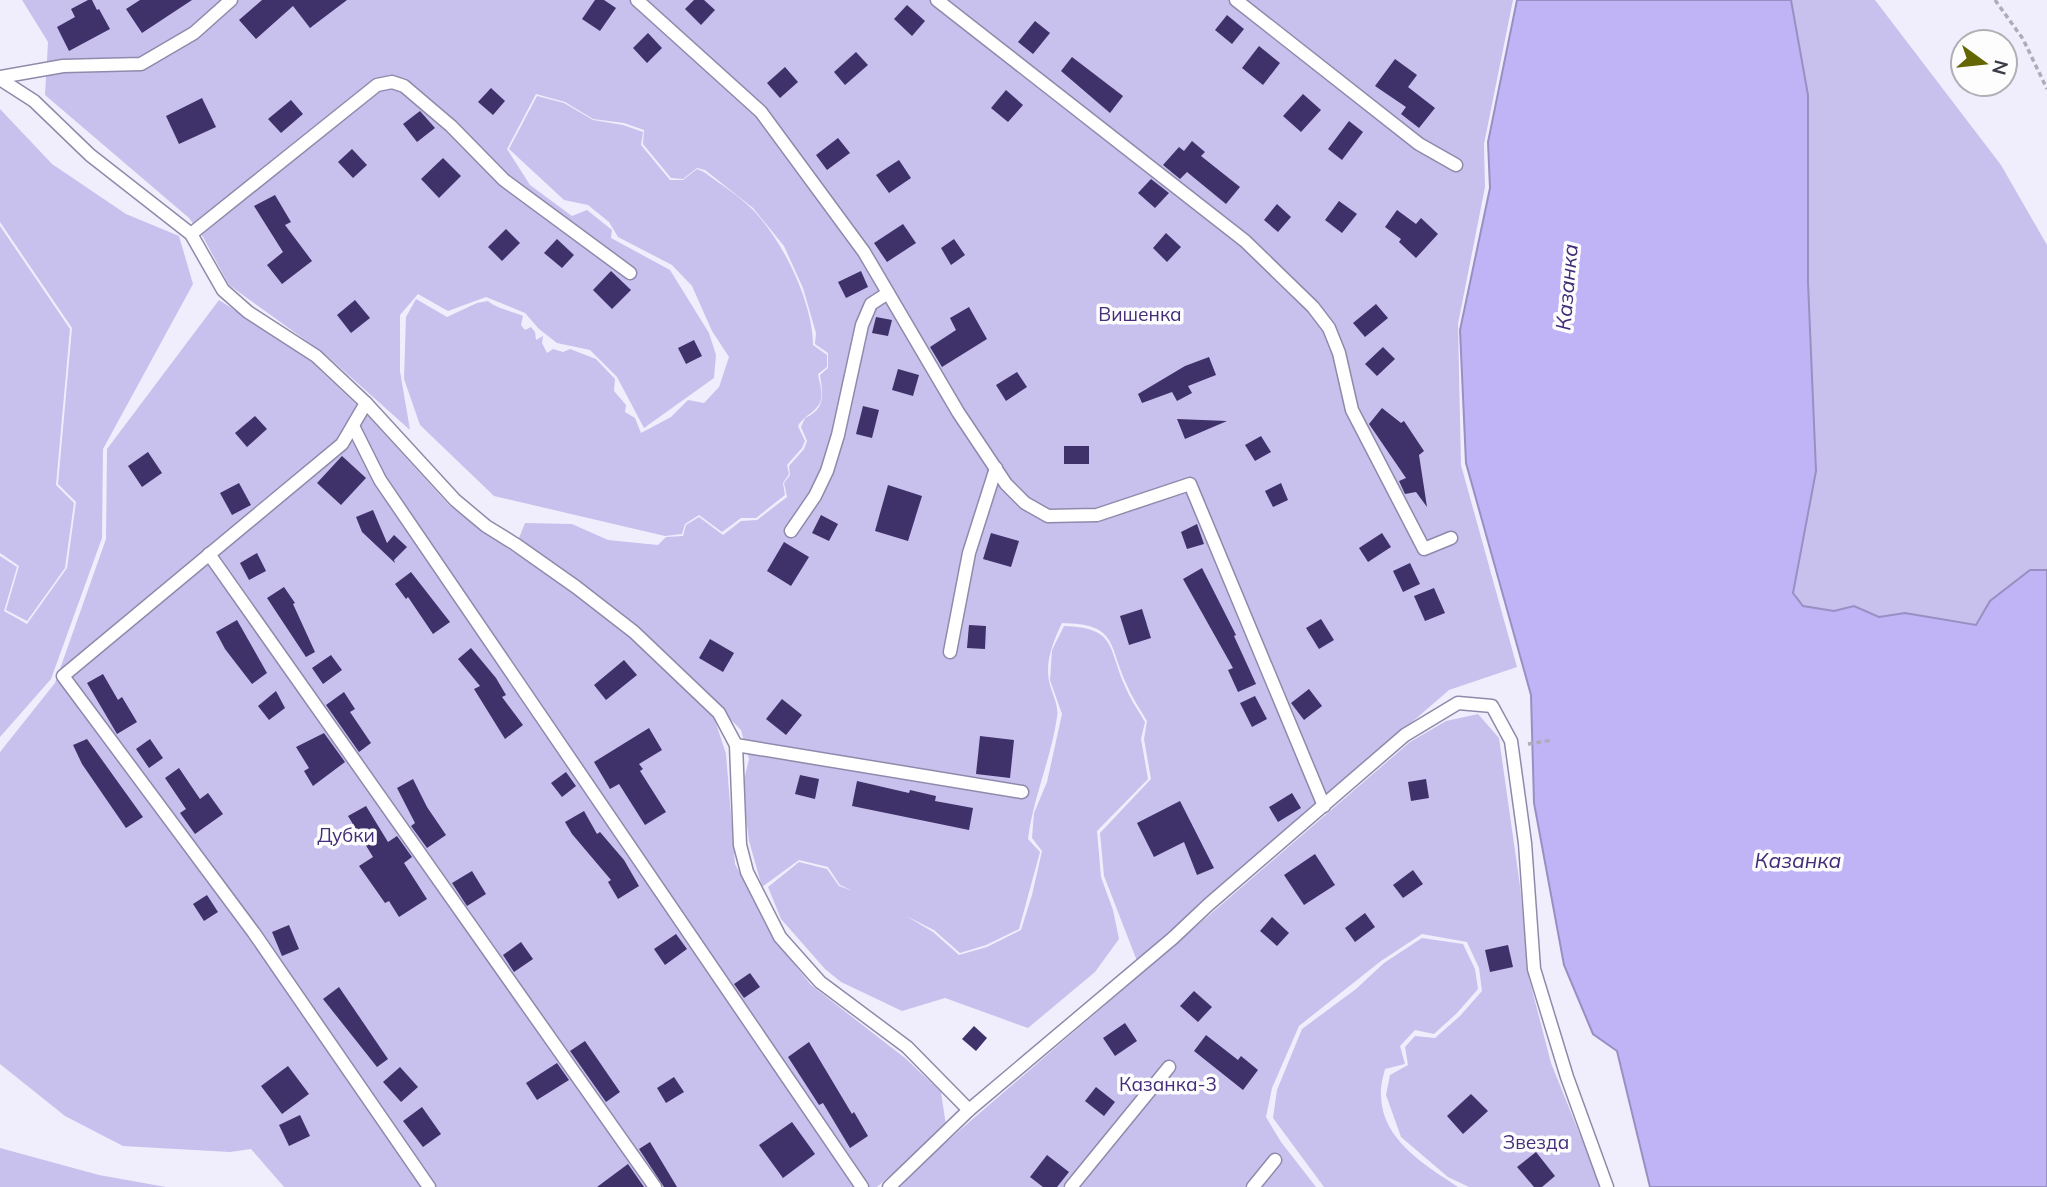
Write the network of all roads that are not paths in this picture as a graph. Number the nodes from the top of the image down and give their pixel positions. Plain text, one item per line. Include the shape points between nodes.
1 (231, 0) edge
2 (637, 0) edge
3 (937, 0) edge
4 (1236, 0) edge
5 (0, 78) edge
6 (1456, 165) dead end
7 (191, 234) junction
8 (630, 273) dead end
9 (888, 292) junction
10 (366, 403) junction
11 (353, 426) junction
12 (996, 468) junction
13 (791, 531) dead end
14 (1451, 538) dead end
15 (209, 554) junction
16 (950, 652) dead end
17 (736, 745) junction
18 (1022, 792) dead end
19 (1324, 806) junction
20 (1169, 1067) dead end
21 (969, 1110) junction
22 (1275, 1160) dead end
23 (897, 1184) edge
24 (429, 1187) edge
25 (655, 1187) edge
26 (862, 1187) edge
27 (1071, 1187) edge
28 (1253, 1187) edge
29 (1607, 1187) edge

1 - 5 lane via 194,33 141,64 63,66
2 - 9 lane via 761,112
3 - 14 lane via 1245,241 1313,307 1329,328 1339,353 1352,410 1424,549
4 - 6 lane via 1419,144
5 - 7 lane via 34,101 90,155
7 - 8 lane via 377,85 392,82 404,86 451,126 504,180
7 - 10 lane via 223,290 316,356
9 - 12 lane
9 - 13 lane via 871,304 827,471
10 - 11 lane
10 - 17 lane via 465,509 634,632 719,713
11 - 15 lane via 342,444
11 - 26 lane via 380,480 410,525
12 - 16 lane via 969,554
12 - 19 lane via 1025,503 1048,516 1097,515 1190,484
15 - 24 lane via 63,676 254,933
15 - 25 lane
17 - 18 lane
17 - 21 lane via 740,845 747,872 780,937 820,982 907,1047
19 - 21 lane
19 - 29 lane via 1405,735 1458,703 1492,706 1511,741 1525,843 1534,969
20 - 27 lane
21 - 23 lane
22 - 28 lane

